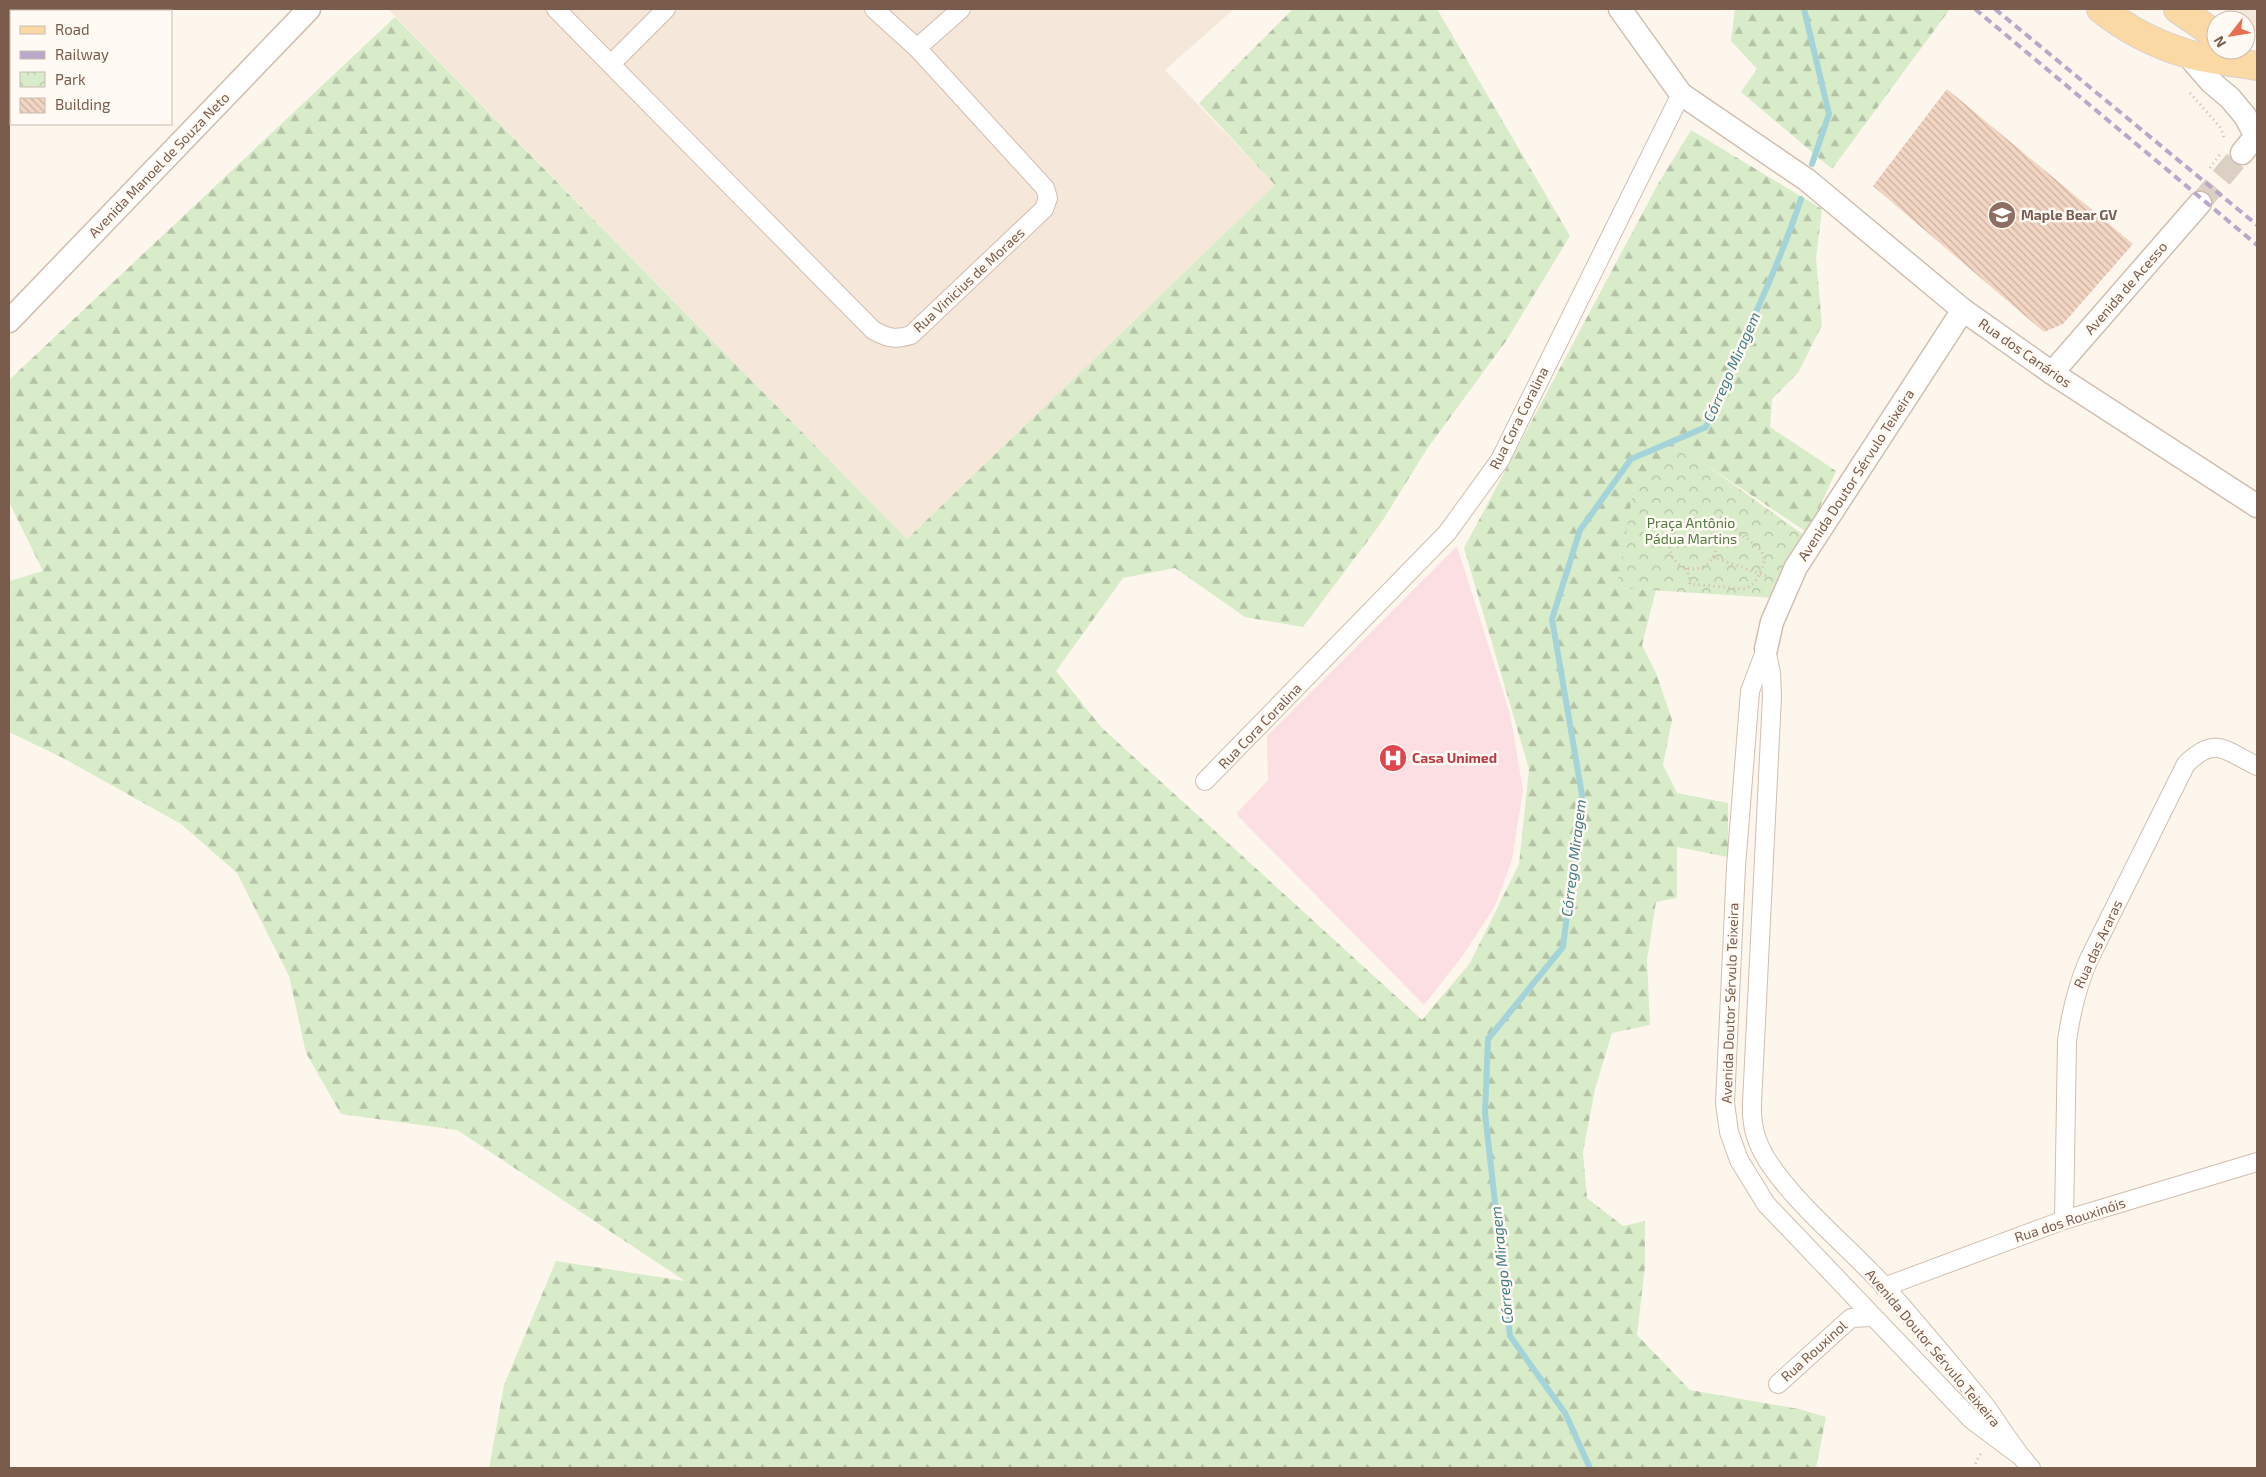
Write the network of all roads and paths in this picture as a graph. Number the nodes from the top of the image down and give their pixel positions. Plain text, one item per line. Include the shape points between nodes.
1 (309, 9) edge
2 (556, 9) edge
3 (666, 9) edge
4 (874, 9) edge
5 (961, 9) edge
6 (1620, 9) edge
7 (2101, 9) edge
8 (2178, 9) edge
9 (2206, 28) edge
10 (917, 48) junction
11 (2186, 53) junction
12 (611, 64) junction
13 (2257, 66) edge
14 (2186, 87) dead end
15 (1681, 94) junction
16 (2241, 144) edge
17 (2210, 168) dead end
18 (2200, 203) tunnel mouth
19 (1963, 310) junction
20 (9, 321) edge
21 (2052, 373) junction
22 (2257, 506) edge
23 (1709, 530) junction
24 (1713, 557) junction
25 (1687, 568) junction
26 (1760, 574) junction
27 (1789, 583) junction
28 (1766, 649) junction
29 (2257, 766) edge
30 (1206, 781) dead end
31 (1757, 1142) junction
32 (1736, 1152) junction
33 (2257, 1162) edge
34 (2064, 1220) junction
35 (1884, 1287) junction
36 (1854, 1297) junction
37 (1873, 1317) junction
38 (1851, 1318) junction
39 (1778, 1384) dead end
40 (2018, 1455) junction
41 (2031, 1468) edge

1 - 20 street, Avenida Manoel de Souza Neto
2 - 12 street, Rua Vinicius de Moraes
3 - 12 street
4 - 10 street, Rua Vinicius de Moraes
5 - 10 street
6 - 15 street
7 - 11 main road via 2144,36
8 - 9 main road
10 - 12 street, Rua Vinicius de Moraes via 1046,188 1048,198 1044,209 911,335 899,339 873,330
11 - 13 main road
11 - 16 street via 2245,116
14 - 16 path via 2224,135
15 - 19 street, Rua dos Canários via 1807,180
15 - 30 street, Rua Cora Coralina via 1500,460 1477,495 1448,533
16 - 17 path
18 - 21 street, Avenida de Acesso
19 - 21 street, Rua dos Canários
19 - 27 street, Avenida Doutor Sérvulo Teixeira via 1796,567
21 - 22 street, Rua dos Canários
23 - 24 path via 1716,543
23 - 25 path via 1695,523 1688,524 1671,538 1671,553
23 - 26 path via 1720,518 1761,550 1765,560
24 - 25 path via 1702,567
24 - 26 path
25 - 26 path via 1690,584 1745,589
26 - 27 path
27 - 28 street, Avenida Doutor Sérvulo Teixeira via 1772,622
28 - 31 street, Avenida Doutor Sérvulo Teixeira via 1772,696 1751,1123
28 - 32 street, Avenida Doutor Sérvulo Teixeira via 1750,691 1736,867 1725,1103
29 - 34 street, Rua das Araras via 2216,746 2204,749 2186,764 2089,959 2070,1014 2067,1042
31 - 32 street
31 - 35 street, Avenida Doutor Sérvulo Teixeira via 1783,1182
32 - 36 street, Avenida Doutor Sérvulo Teixeira via 1750,1182 1766,1204
33 - 34 street, Rua dos Rouxinóis
34 - 35 street, Rua dos Rouxinóis
35 - 40 street, Avenida Doutor Sérvulo Teixeira via 1983,1403
36 - 37 street, Avenida Doutor Sérvulo Teixeira
36 - 38 street, Rua Rouxinol
37 - 38 street, Rua Rouxinol
37 - 40 street, Avenida Doutor Sérvulo Teixeira via 1972,1420
38 - 39 street, Rua Rouxinol
40 - 41 street, Avenida Doutor Sérvulo Teixeira

